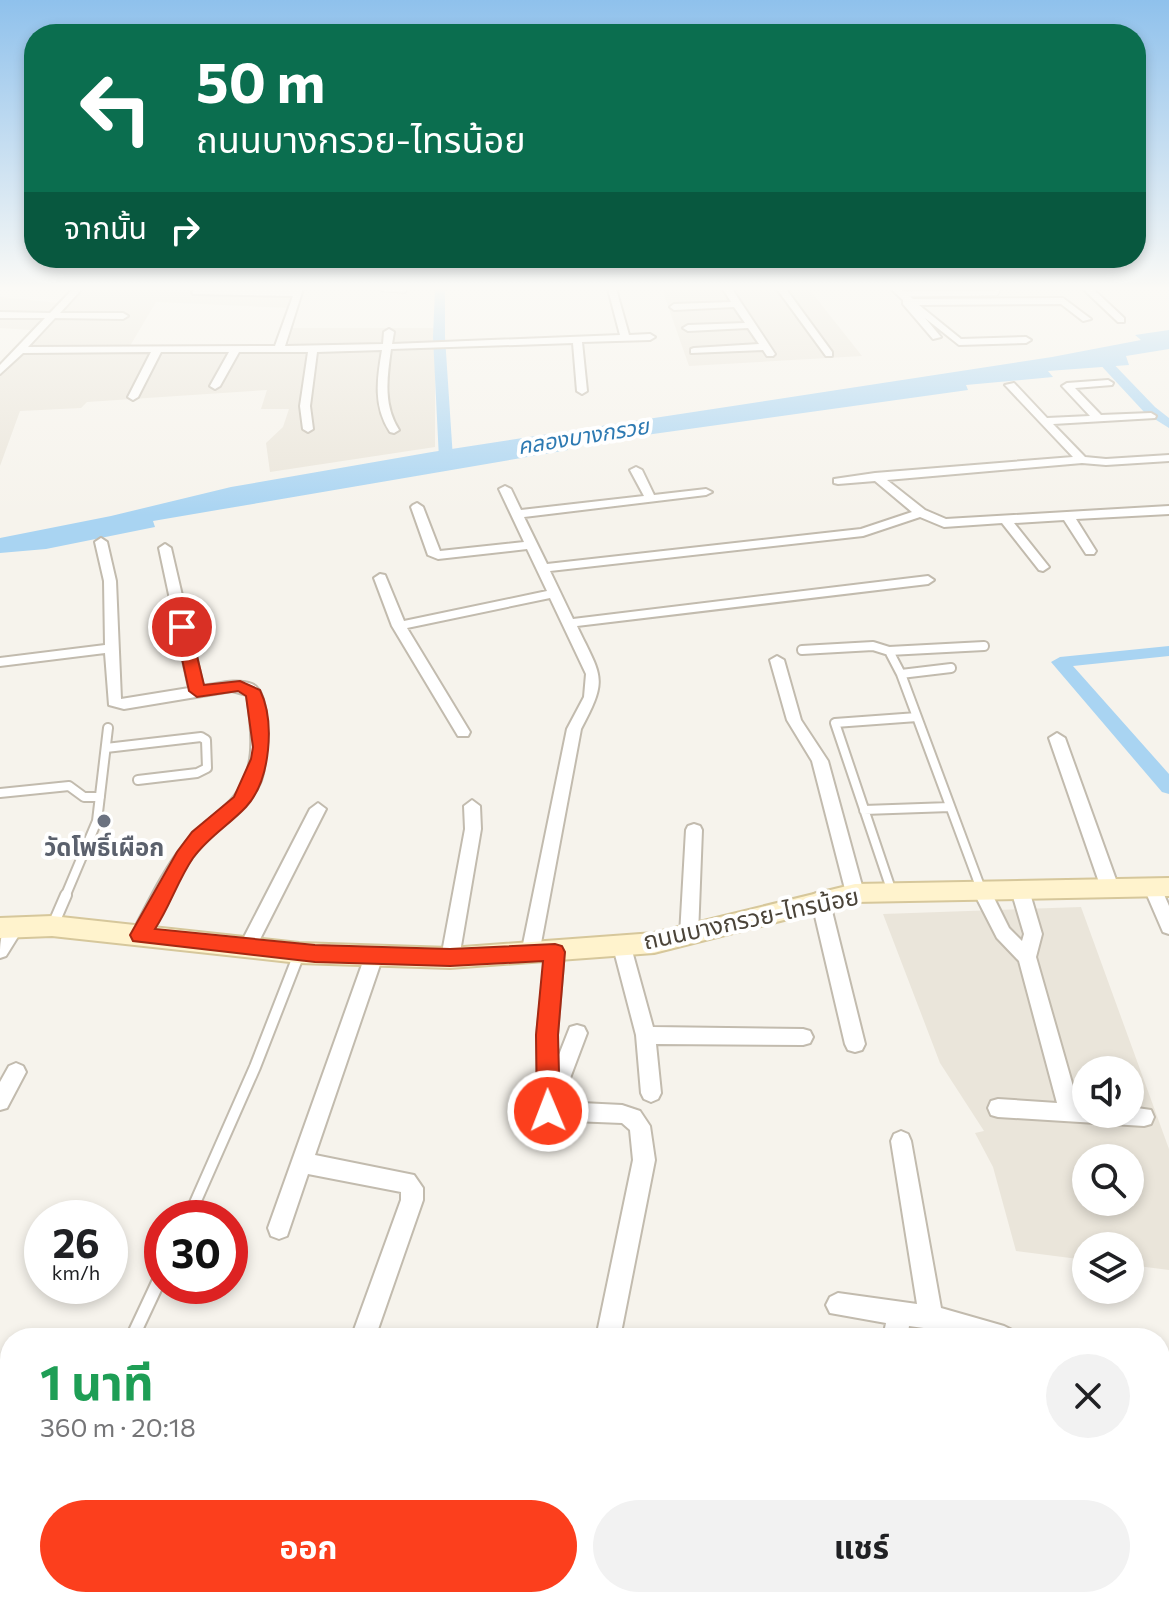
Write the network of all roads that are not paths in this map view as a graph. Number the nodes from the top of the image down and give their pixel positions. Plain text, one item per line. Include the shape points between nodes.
1 (150, 364) edge
2 (227, 364) edge
3 (311, 364) edge
4 (386, 364) edge
5 (579, 364) edge
6 (1108, 383) dead end
7 (1010, 385) dead end
8 (215, 386) dead end
9 (582, 391) dead end
10 (133, 397) dead end
11 (1151, 416) dead end
12 (1099, 419) junction
13 (1046, 421) junction
14 (308, 429) dead end
15 (394, 430) dead end
16 (1169, 458) edge
17 (1082, 460) junction
18 (636, 470) dead end
19 (875, 476) junction
20 (838, 481) dead end
21 (505, 489) dead end
22 (706, 492) dead end
23 (651, 499) junction
24 (417, 507) dead end
25 (1169, 510) edge
26 (921, 513) junction
27 (518, 514) junction
28 (1068, 516) junction
29 (1006, 520) junction
30 (101, 542) dead end
31 (531, 545) junction
32 (165, 548) dead end
33 (1090, 551) dead end
34 (1043, 567) dead end
35 (544, 568) junction
36 (380, 578) dead end
37 (928, 580) dead end
38 (555, 593) junction
39 (571, 623) junction
40 (399, 626) junction
41 (984, 646) dead end
42 (113, 648) junction
43 (802, 650) dead end
44 (889, 651) junction
45 (777, 660) dead end
46 (0, 662) edge
47 (951, 668) dead end
48 (901, 674) junction
49 (197, 691) junction
50 (917, 717) junction
51 (108, 728) dead end
52 (463, 732) dead end
53 (1057, 738) dead end
54 (106, 748) junction
55 (138, 780) dead end
56 (0, 793) edge
57 (100, 797) junction
58 (472, 806) dead end
59 (950, 807) junction
60 (318, 809) dead end
61 (864, 810) junction
62 (694, 830) dead end
63 (1110, 888) junction
64 (1161, 888) edge
65 (1020, 890) junction
66 (982, 891) junction
67 (855, 893) junction
68 (892, 893) junction
69 (820, 899) junction
70 (52, 926) junction
71 (1169, 927) edge
72 (7, 928) edge
73 (140, 935) junction
74 (689, 935) junction
75 (248, 946) junction
76 (622, 947) junction
77 (0, 951) edge
78 (299, 953) junction
79 (542, 953) junction
80 (374, 956) junction
81 (1027, 957) junction
82 (450, 958) junction
83 (577, 1033) dead end
84 (646, 1035) junction
85 (803, 1037) dead end
86 (855, 1044) dead end
87 (16, 1072) dead end
88 (651, 1093) dead end
89 (1072, 1095) edge
90 (0, 1101) edge
91 (998, 1108) dead end
92 (548, 1111) junction
93 (1072, 1113) edge
94 (901, 1141) dead end
95 (301, 1163) junction
96 (196, 1200) edge
97 (279, 1228) dead end
98 (148, 1304) edge
99 (838, 1305) dead end
100 (931, 1317) junction
101 (897, 1327) edge
102 (137, 1328) edge
103 (367, 1328) edge
104 (610, 1328) edge
105 (969, 1328) edge

1 - 10 street
2 - 8 street
3 - 14 street via 305,406
4 - 15 street via 383,400 386,421
5 - 9 street
6 - 12 street via 1067,386
7 - 13 street
11 - 12 street
12 - 13 street
13 - 17 street
16 - 17 street
17 - 19 street
18 - 23 street
19 - 20 street
19 - 26 street
21 - 27 street
22 - 23 street
23 - 27 street
24 - 31 street via 432,552 438,555
25 - 28 street
26 - 29 street via 944,523
26 - 35 street via 863,532
27 - 31 street
28 - 29 street
28 - 33 street
29 - 34 street
30 - 42 street via 110,581
31 - 35 street
32 - 49 street
35 - 38 street
36 - 40 street
37 - 39 street
38 - 39 street
38 - 40 street
39 - 79 street via 595,681 574,729
40 - 52 street
41 - 44 lane
42 - 46 street
42 - 49 street via 116,704
43 - 44 lane via 873,646
44 - 48 lane
45 - 67 street via 794,720 820,761
47 - 48 lane
48 - 50 lane
49 - 73 street via 240,686 251,690 260,759 242,800 183,857
50 - 59 lane
50 - 61 lane via 835,723
51 - 54 lane
53 - 63 street
54 - 55 lane via 206,740 207,768
54 - 57 lane
56 - 57 lane via 69,786 84,797
57 - 70 lane via 97,821
58 - 82 street via 473,829
59 - 61 lane
59 - 66 lane
60 - 75 street
61 - 68 lane
62 - 74 street
63 - 64 main road, ถนนบางกรวย-ไทรน้อย
63 - 65 main road, ถนนบางกรวย-ไทรน้อย
64 - 71 street
65 - 66 main road, ถนนบางกรวย-ไทรน้อย
65 - 81 street via 1033,934
66 - 68 main road, ถนนบางกรวย-ไทรน้อย
66 - 81 street via 1003,933
67 - 68 main road, ถนนบางกรวย-ไทรน้อย
67 - 69 main road, ถนนบางกรวย-ไทรน้อย
69 - 74 main road, ถนนบางกรวย-ไทรน้อย
69 - 86 street
70 - 72 main road, ถนนบางกรวย-ไทรน้อย
70 - 73 main road, ถนนบางกรวย-ไทรน้อย
72 - 77 street
73 - 75 main road, ถนนบางกรวย-ไทรน้อย
74 - 76 main road, ถนนบางกรวย-ไทรน้อย
75 - 78 main road, ถนนบางกรวย-ไทรน้อย
76 - 79 main road, ถนนบางกรวย-ไทรน้อย
76 - 84 street
78 - 80 main road, ถนนบางกรวย-ไทรน้อย
78 - 96 lane
79 - 82 main road, ถนนบางกรวย-ไทรน้อย
79 - 92 street
80 - 82 main road, ถนนบางกรวย-ไทรน้อย
80 - 95 street
81 - 89 street
83 - 92 street
84 - 85 street
84 - 88 street
87 - 90 street
91 - 93 street
92 - 104 street via 622,1114 640,1126 644,1142 639,1192
94 - 100 street
95 - 97 street
95 - 103 street via 406,1182 412,1188
98 - 102 lane
99 - 101 street
100 - 101 street
100 - 105 street

